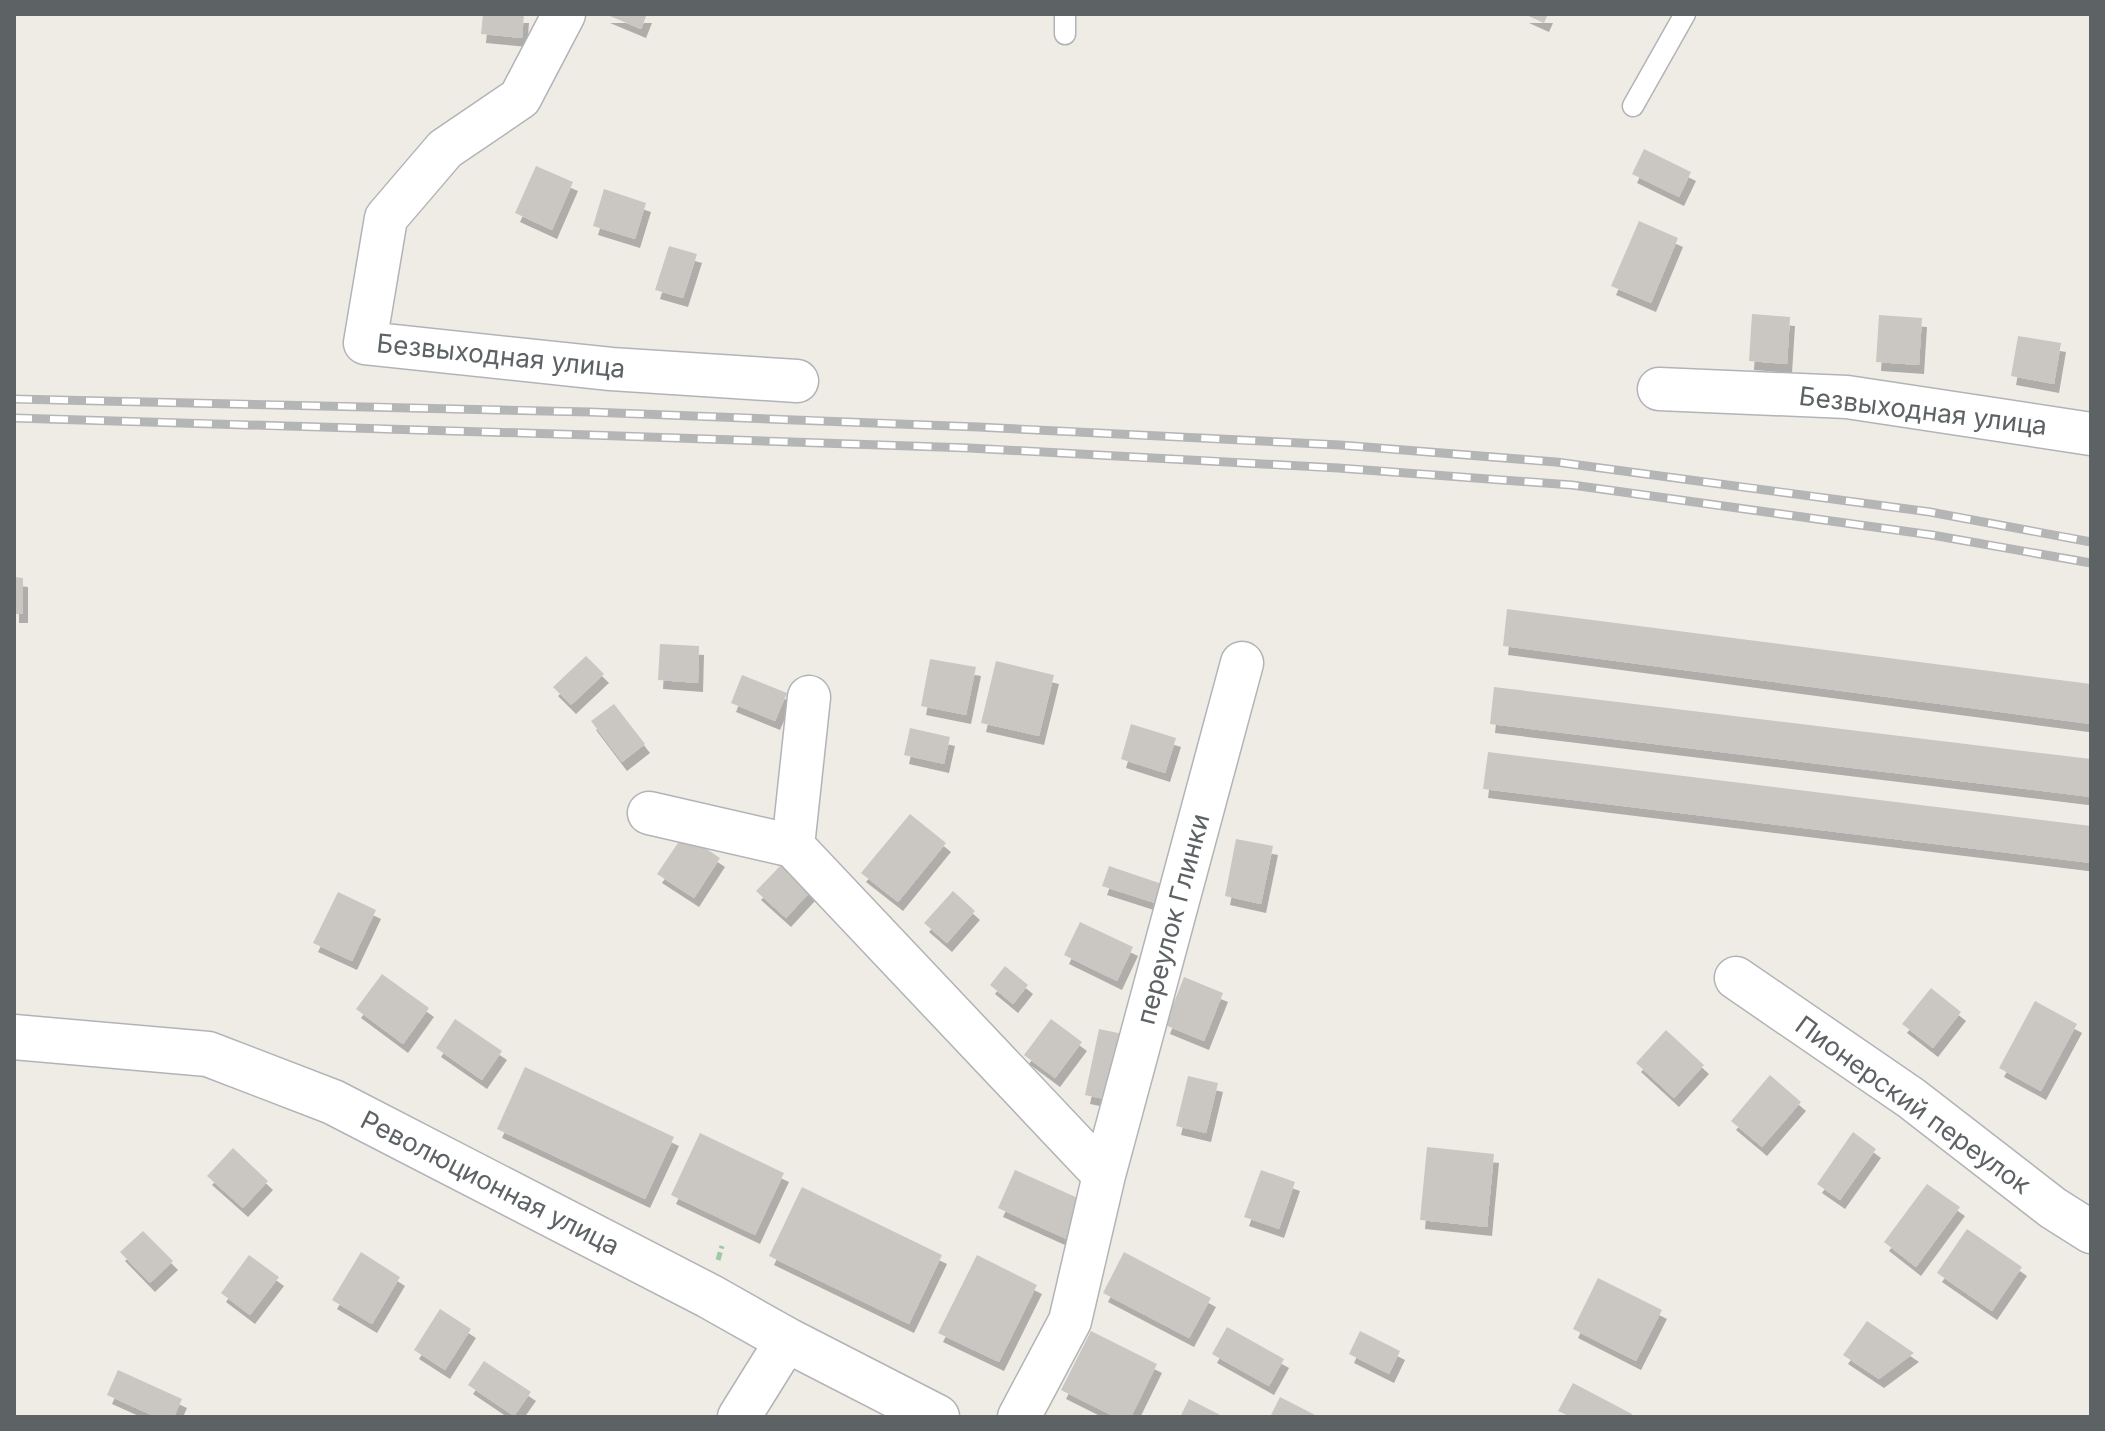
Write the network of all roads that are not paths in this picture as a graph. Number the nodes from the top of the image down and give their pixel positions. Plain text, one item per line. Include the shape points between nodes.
1 (564, 14) edge
2 (1685, 14) edge
3 (1633, 106) dead end
4 (797, 381) dead end
5 (1659, 389) dead end
6 (2091, 434) edge
7 (1242, 663) dead end
8 (809, 697) dead end
9 (649, 813) dead end
10 (793, 846) junction
11 (1736, 978) dead end
12 (14, 1037) edge
13 (1104, 1175) junction
14 (2091, 1232) edge
15 (787, 1340) junction
16 (739, 1417) edge
17 (937, 1417) edge
18 (1019, 1417) edge

1 - 4 street, Безвыходная улица via 520,98 445,149 386,218 365,343 611,369
2 - 3 lane
5 - 6 street, Безвыходная улица via 1847,397
7 - 13 street, переулок Глинки
8 - 10 street
9 - 10 street
10 - 13 street
11 - 14 street, Пионерский переулок via 1911,1098
12 - 15 street, Революционная улица via 208,1054 333,1102
13 - 18 street, переулок Глинки via 1070,1321
15 - 16 street
15 - 17 street, Революционная улица

